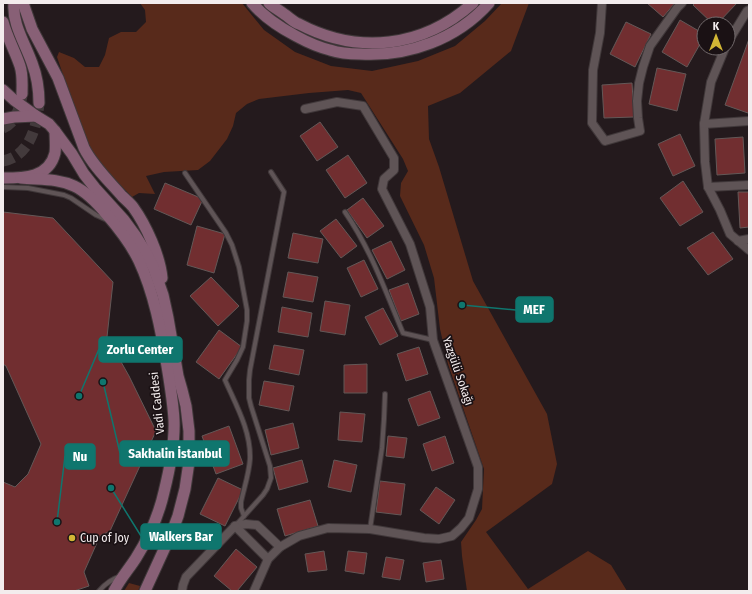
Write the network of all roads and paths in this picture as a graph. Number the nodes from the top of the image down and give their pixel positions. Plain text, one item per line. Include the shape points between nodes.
1 (14, 3) edge
2 (23, 3) edge
3 (252, 3) edge
4 (269, 3) edge
5 (473, 3) edge
6 (489, 3) edge
7 (602, 3) edge
8 (682, 3) edge
9 (749, 10) edge
10 (3, 22) edge
11 (736, 29) edge
12 (722, 56) edge
13 (3, 90) edge
14 (22, 94) tunnel mouth
15 (39, 103) tunnel mouth
16 (305, 109) dead end
17 (36, 116) junction
18 (9, 118) edge
19 (749, 121) edge
20 (704, 124) junction
21 (3, 127) edge
22 (55, 131) junction
23 (271, 172) dead end
24 (186, 173) dead end
25 (3, 178) edge
26 (21, 178) junction
27 (749, 185) edge
28 (3, 187) edge
29 (708, 188) junction
30 (345, 212) dead end
31 (115, 224) junction
32 (749, 240) edge
33 (738, 241) junction
34 (749, 250) edge
35 (163, 295) junction
36 (433, 340) junction
37 (384, 394) dead end
38 (244, 516) junction
39 (235, 526) junction
40 (370, 529) junction
41 (280, 547) junction
42 (268, 559) junction
43 (123, 576) junction
44 (99, 591) edge
45 (114, 591) edge
46 (144, 591) edge
47 (182, 591) edge
48 (254, 591) edge

1 - 15 main road via 16,24 38,84
2 - 35 main road via 32,29 58,78 86,153 132,206 146,230 161,269
3 - 6 main road via 276,24 310,43 330,50 373,55 396,53 432,43 456,31
4 - 5 main road via 297,24 316,32 353,42 373,44 396,42 433,30
7 - 8 street via 600,33 593,70 592,123 605,141 640,131 638,89 647,53
9 - 11 street
10 - 14 main road via 20,66
12 - 20 street via 711,82
13 - 17 main road
16 - 36 street, Yazgülü Sokağı via 337,102 363,106 394,158 394,170 384,179 382,189 410,244 430,307
17 - 18 main road
17 - 22 main road
18 - 21 main road
19 - 20 street
20 - 29 street
22 - 26 main road via 55,153 48,167 42,172
22 - 35 main road via 84,174 135,235 154,269
23 - 38 lane via 284,192 250,370 249,390 271,478 267,489
24 - 38 lane via 232,245 247,310 243,347 226,380 248,437 249,469 241,502
25 - 26 main road
26 - 31 main road, Vadi Caddesi via 61,181 76,187 100,207
27 - 29 street
28 - 31 lane via 28,188 64,195 96,216
29 - 33 street via 730,234
30 - 36 lane via 372,259 402,333
31 - 43 main road, Vadi Caddesi via 138,260 151,294 165,354 174,419 174,441 158,513 136,558
32 - 33 street
33 - 34 street
35 - 46 main road, Vadi Caddesi via 186,406 189,462 178,516
36 - 40 street, Yazgülü Sokağı via 478,467 478,489 469,518 452,536 439,539
37 - 40 lane via 382,448
38 - 39 lane
39 - 41 street via 257,525
39 - 42 street
39 - 47 street via 186,577
40 - 41 street, Yazgülü Sokağı via 328,528 299,536
41 - 42 street, Yazgülü Sokağı
42 - 48 street, Yazgülü Sokağı
43 - 44 lane via 114,578
43 - 45 main road, Vadi Caddesi

